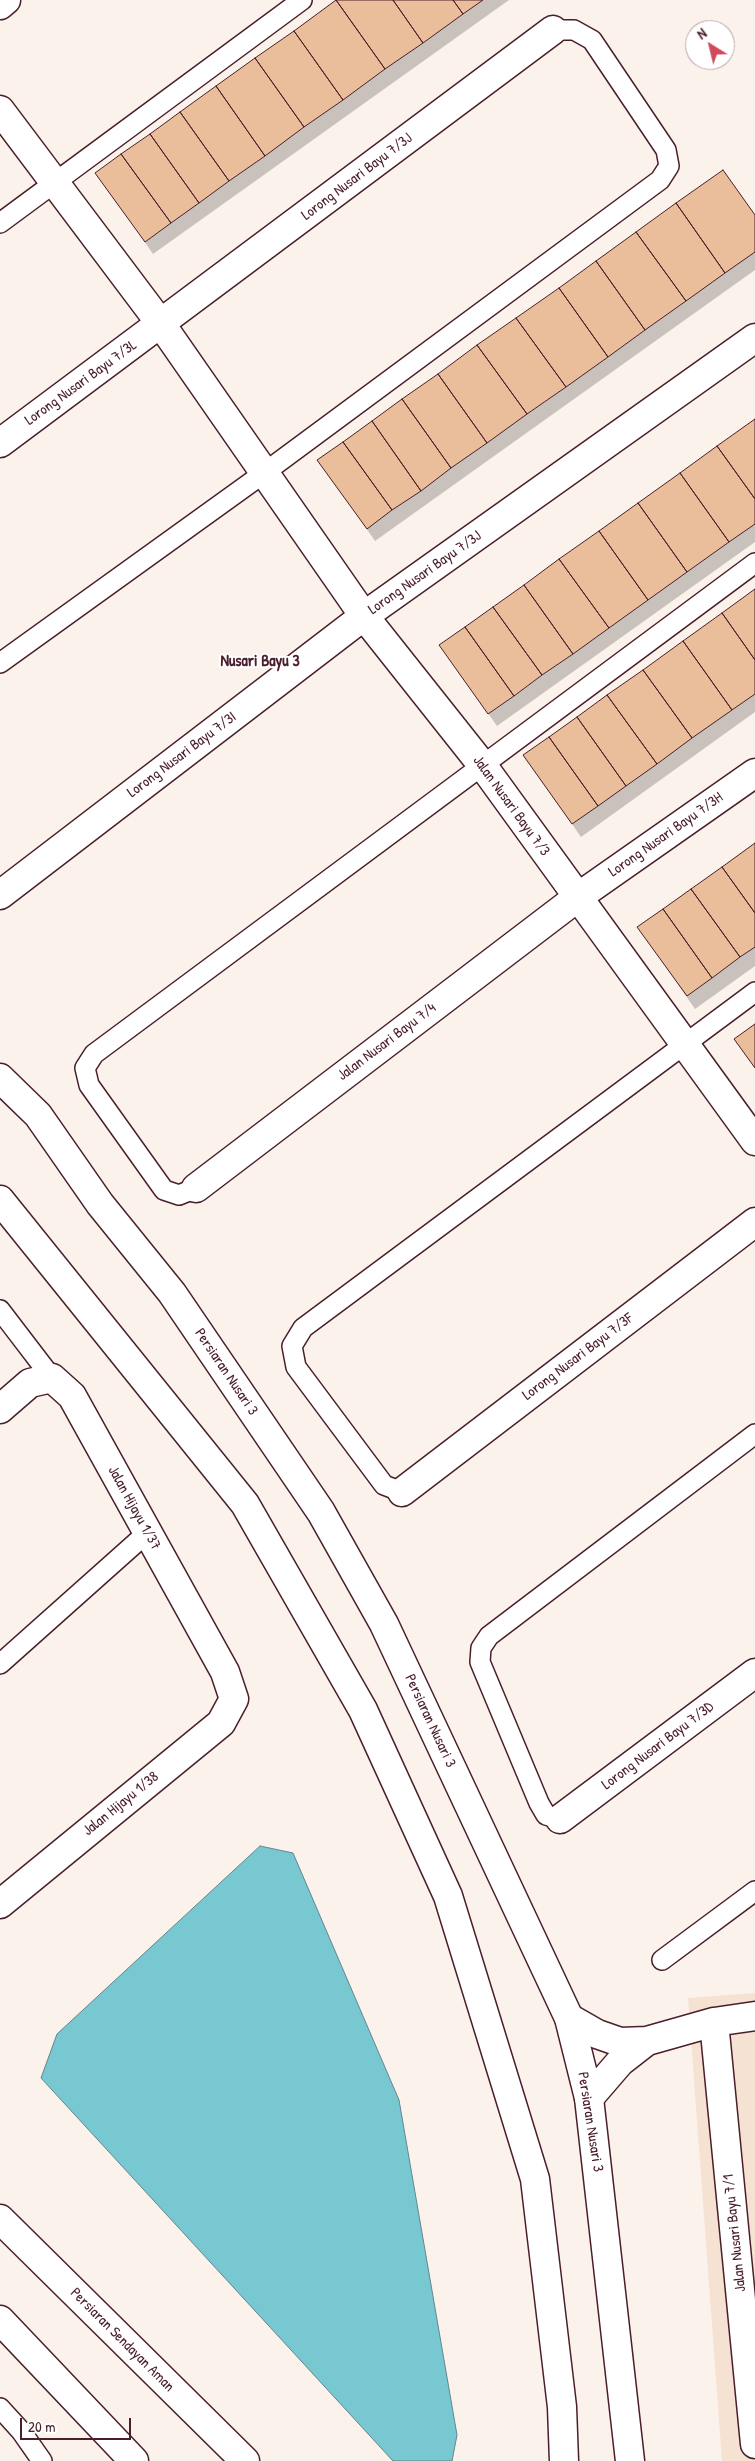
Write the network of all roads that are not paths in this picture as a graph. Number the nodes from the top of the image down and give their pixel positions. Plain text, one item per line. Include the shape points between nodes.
1 (6, 0) edge
2 (302, 0) edge
3 (0, 5) edge
4 (553, 30) joint
5 (0, 110) edge
6 (55, 182) junction
7 (0, 223) edge
8 (161, 324) junction
9 (755, 338) edge
10 (0, 443) edge
11 (264, 473) junction
12 (755, 563) edge
13 (364, 616) junction
14 (0, 663) edge
15 (483, 766) junction
16 (755, 773) edge
17 (0, 895) edge
18 (578, 897) junction
19 (755, 992) edge
20 (684, 1044) junction
21 (0, 1078) edge
22 (755, 1141) edge
23 (196, 1188) joint
24 (0, 1200) edge
25 (755, 1222) edge
26 (0, 1310) edge
27 (52, 1378) junction
28 (0, 1408) edge
29 (755, 1434) edge
30 (402, 1492) joint
31 (148, 1532) junction
32 (0, 1664) edge
33 (755, 1673) edge
34 (234, 1699) joint
35 (560, 1819) joint
36 (755, 1891) edge
37 (0, 1904) edge
38 (662, 1960) dead end
39 (755, 2016) edge
40 (569, 2018) junction
41 (714, 2022) junction
42 (647, 2041) junction
43 (589, 2098) junction
44 (0, 2219) edge
45 (0, 2320) edge
46 (0, 2408) edge
47 (755, 2444) edge
48 (42, 2461) edge
49 (134, 2461) edge
50 (245, 2461) edge
51 (564, 2461) edge
52 (630, 2461) edge

1 - 3 street
2 - 6 lane
4 - 8 street, Lorong Nusari Bayu 7/3J
4 - 11 lane via 574,30 592,40 666,150 669,166 660,180
5 - 6 street, Jalan Nusari Bayu 7/3
6 - 7 lane
6 - 8 street, Jalan Nusari Bayu 7/3
8 - 10 street, Lorong Nusari Bayu 7/3L
8 - 11 street, Jalan Nusari Bayu 7/3
9 - 13 street, Lorong Nusari Bayu 7/3J
11 - 13 street, Jalan Nusari Bayu 7/3
11 - 14 lane
12 - 15 lane
13 - 15 street, Jalan Nusari Bayu 7/3
13 - 17 street, Lorong Nusari Bayu 7/3I
15 - 18 street, Jalan Nusari Bayu 7/3
15 - 23 lane via 94,1054 85,1068 88,1085 164,1190 179,1195
16 - 18 street, Lorong Nusari Bayu 7/3H
18 - 20 street, Jalan Nusari Bayu 7/3
18 - 23 street, Jalan Nusari Bayu 7/4
19 - 20 lane
20 - 22 street, Jalan Nusari Bayu 7/3
20 - 30 lane via 303,1328 292,1346 296,1368 384,1485
21 - 40 street, Persiaran Nusari 3 via 38,1115 100,1204 172,1292 321,1512 384,1624
24 - 51 street via 246,1504 363,1710 448,1896 535,2180 562,2407
25 - 30 street, Lorong Nusari Bayu 7/3F
26 - 27 lane
27 - 28 street via 30,1384
27 - 31 street, Jalan Hijayu 1/37 via 72,1396
29 - 35 lane via 489,1636 481,1648 480,1662 539,1803 546,1815
31 - 32 lane
31 - 34 street, Jalan Hijayu 1/37 via 225,1672
33 - 35 street, Lorong Nusari Bayu 7/3D
34 - 37 street, Jalan Hijayu 1/38 via 221,1723
36 - 38 lane
39 - 41 street
40 - 42 street via 597,2034 620,2042
40 - 43 street, Persiaran Nusari 3
41 - 42 street
41 - 47 street, Jalan Nusari Bayu 7/1
42 - 43 street via 620,2062
43 - 52 street, Persiaran Nusari 3
44 - 50 street, Persiaran Sendayan Aman
45 - 49 street
46 - 48 lane

